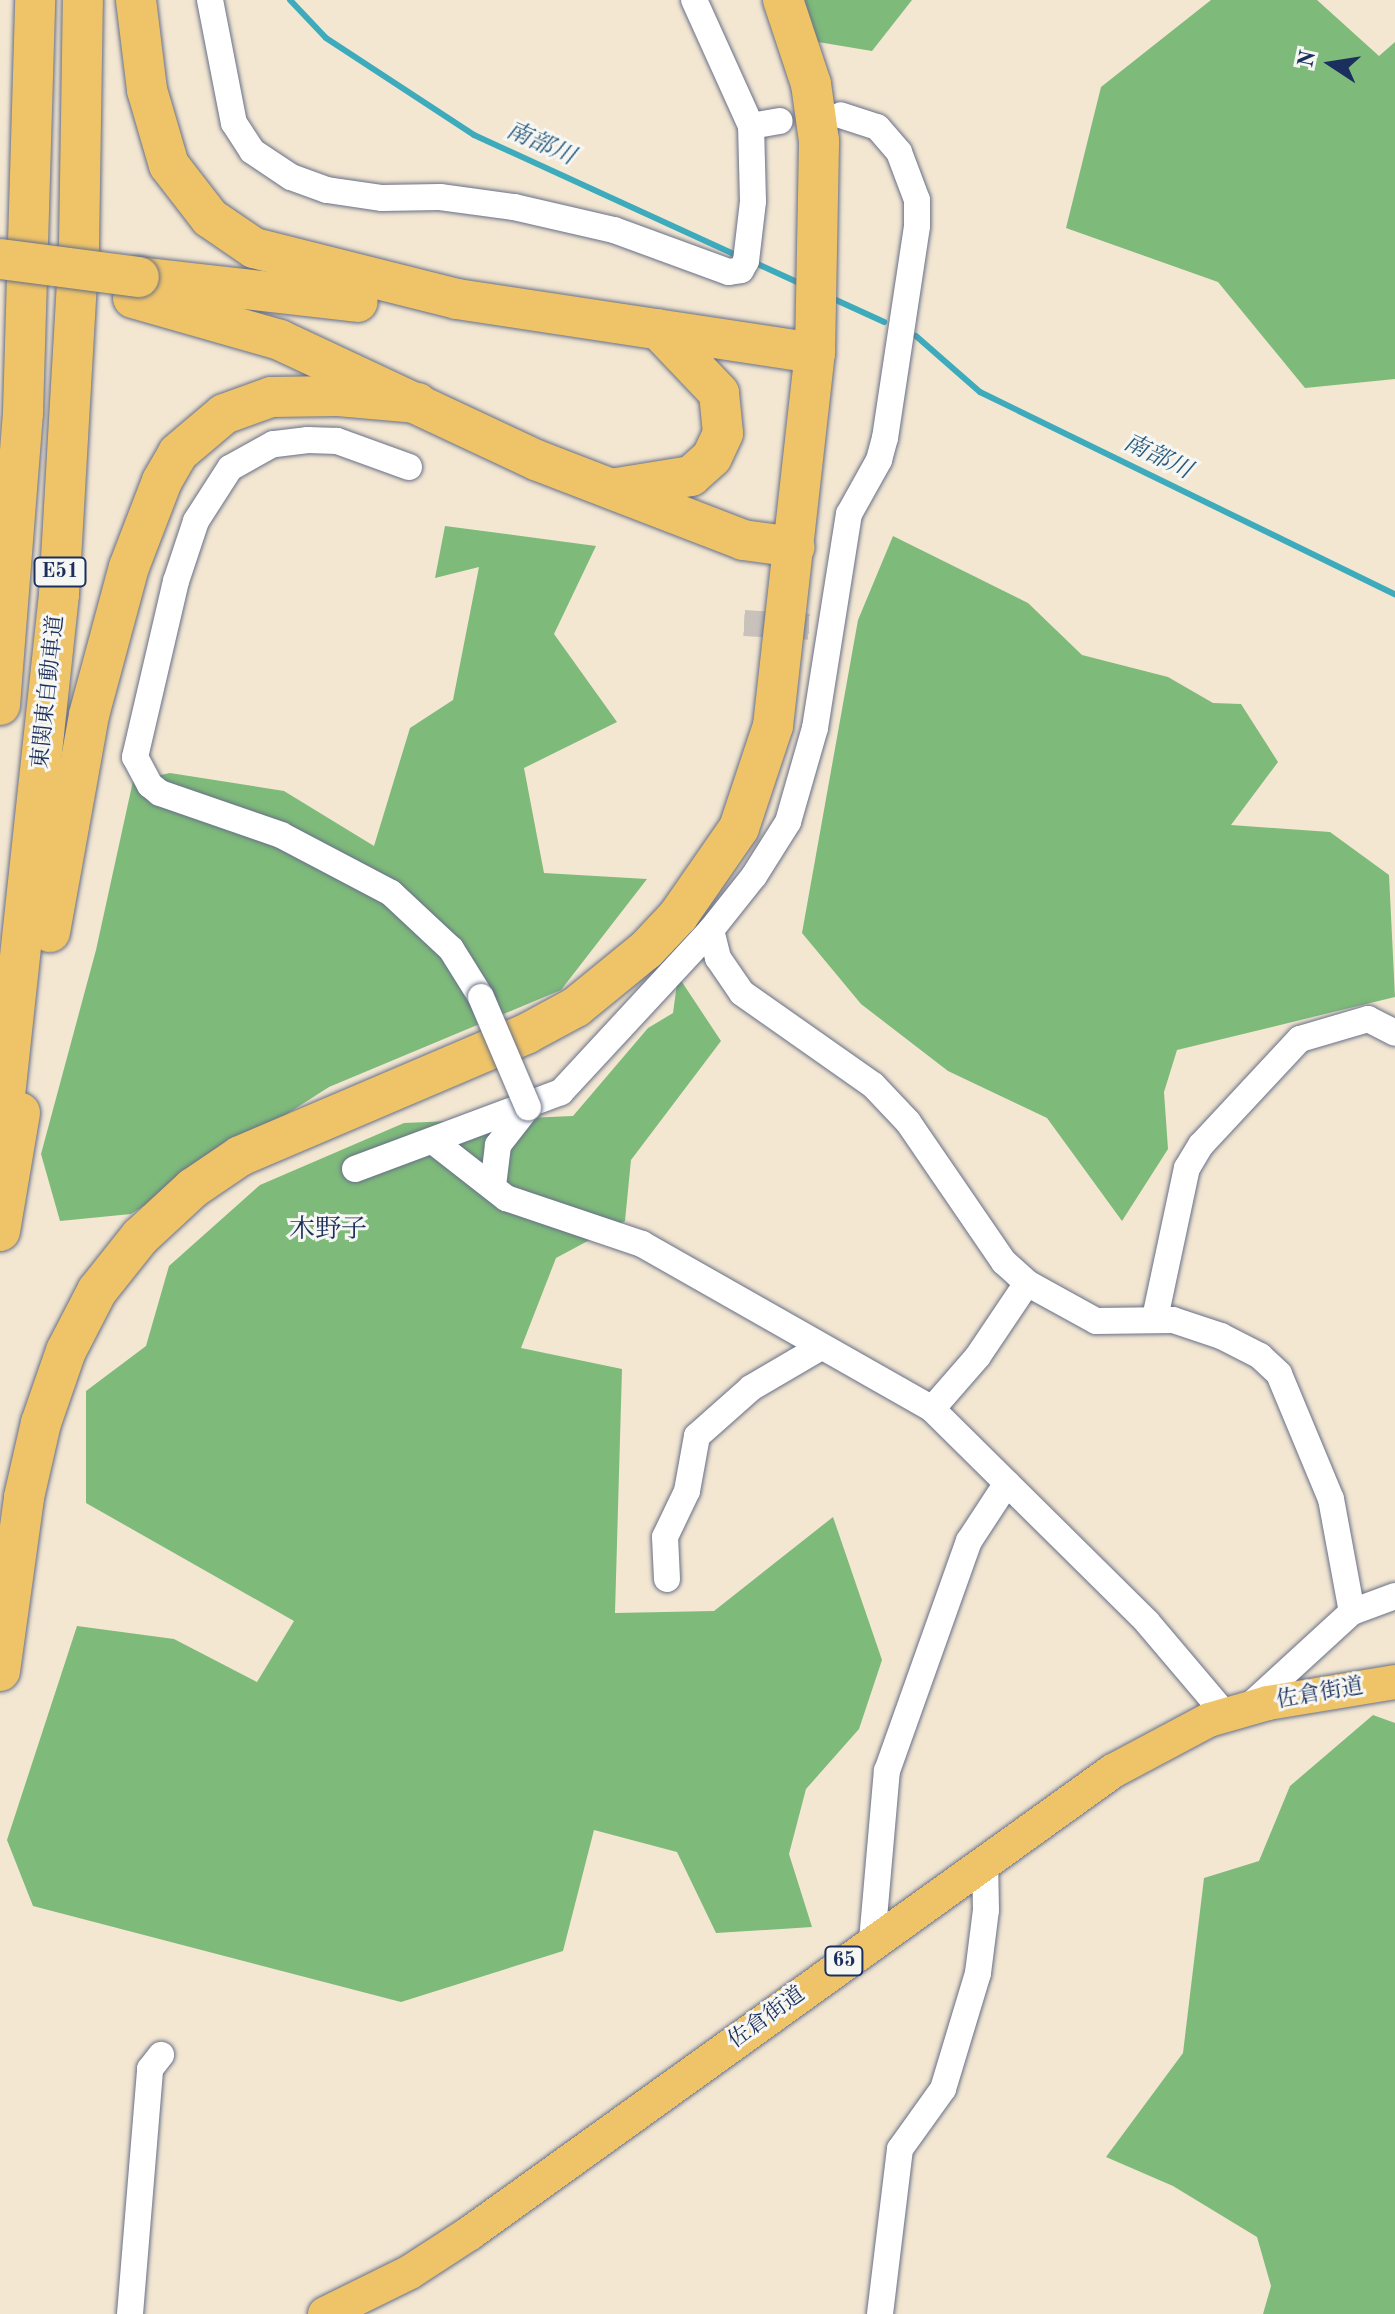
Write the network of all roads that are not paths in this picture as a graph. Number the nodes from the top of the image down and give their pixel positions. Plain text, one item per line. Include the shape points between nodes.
1 (35, 0) edge
2 (83, 0) edge
3 (136, 0) edge
4 (210, 0) edge
5 (694, 0) edge
6 (783, 0) edge
7 (34, 91) junction
8 (841, 115) dead end
9 (780, 121) dead end
10 (751, 126) junction
11 (0, 259) edge
12 (0, 280) edge
13 (136, 288) junction
14 (457, 299) junction
15 (658, 329) junction
16 (815, 353) junction
17 (0, 386) edge
18 (418, 403) junction
19 (409, 467) dead end
20 (610, 489) junction
21 (795, 547) junction
22 (0, 705) edge
23 (711, 930) junction
24 (1395, 1033) edge
25 (528, 1107) junction
26 (433, 1141) junction
27 (0, 1142) edge
28 (355, 1169) dead end
29 (493, 1186) junction
30 (0, 1231) edge
31 (1027, 1283) junction
32 (1155, 1318) junction
33 (821, 1347) junction
34 (932, 1409) junction
35 (1007, 1483) junction
36 (667, 1579) dead end
37 (1395, 1596) edge
38 (1352, 1612) junction
39 (0, 1671) edge
40 (1395, 1682) edge
41 (1235, 1712) junction
42 (985, 1859) junction
43 (872, 1941) junction
44 (161, 2055) dead end
45 (130, 2314) edge
46 (325, 2314) edge
47 (880, 2314) edge

1 - 7 highway, E51
2 - 27 highway, 東関東自動車道 / E51 via 79,247 59,594
3 - 14 highway via 160,143 180,185 210,218 231,236 277,257
4 - 10 street via 234,123 252,151 291,177 327,190 514,207 614,230 729,272 741,270 746,261 753,201
5 - 10 street
6 - 16 highway via 811,84 819,141
7 - 17 highway via 12,331
7 - 22 highway, E51 via 23,412
8 - 23 street via 861,119 887,138 911,176 917,200 885,438 849,514 801,785 772,850
9 - 10 street
11 - 13 highway, bridge
12 - 13 highway
13 - 14 highway via 291,291 385,307
13 - 18 highway via 280,340
14 - 15 highway
15 - 16 highway
15 - 20 highway via 719,393 723,433 712,457 691,476
16 - 21 highway
18 - 20 highway
18 - 30 highway via 302,395 257,400 200,432 162,481 129,567 89,715
19 - 25 street, bridge via 337,441 308,440 273,444 230,468 196,521 176,581 135,757 160,793 281,835 391,893 451,949 481,997
20 - 21 highway via 743,540
21 - 39 highway via 773,726 758,782 739,828 711,874 646,950 576,1007 526,1034 240,1156 193,1188 140,1237 97,1291 66,1351 41,1423 24,1497
23 - 25 street via 561,1092
23 - 31 street via 718,958 742,993 873,1085 908,1122 1004,1262
24 - 32 street via 1368,1019 1300,1039 1201,1145 1187,1168
25 - 26 street
25 - 29 street via 498,1145
26 - 28 street
26 - 29 street
29 - 33 street via 522,1206 642,1244
31 - 32 street via 1096,1321 1118,1324
31 - 34 street via 978,1356
32 - 38 street via 1221,1336 1260,1356 1279,1374 1331,1499
33 - 34 street
33 - 36 street via 751,1388 697,1436 687,1491 665,1537
34 - 35 street
35 - 41 street
35 - 43 street via 969,1541 887,1771
37 - 38 street
38 - 41 street
40 - 41 main road, 佐倉街道 / 65
41 - 42 main road, 佐倉街道 / 65 via 1113,1771
42 - 43 main road, 佐倉街道 / 65
42 - 47 street via 978,1973 943,2089 900,2149
43 - 46 main road, 佐倉街道 / 65 via 470,2233 373,2293
44 - 45 street via 150,2069

